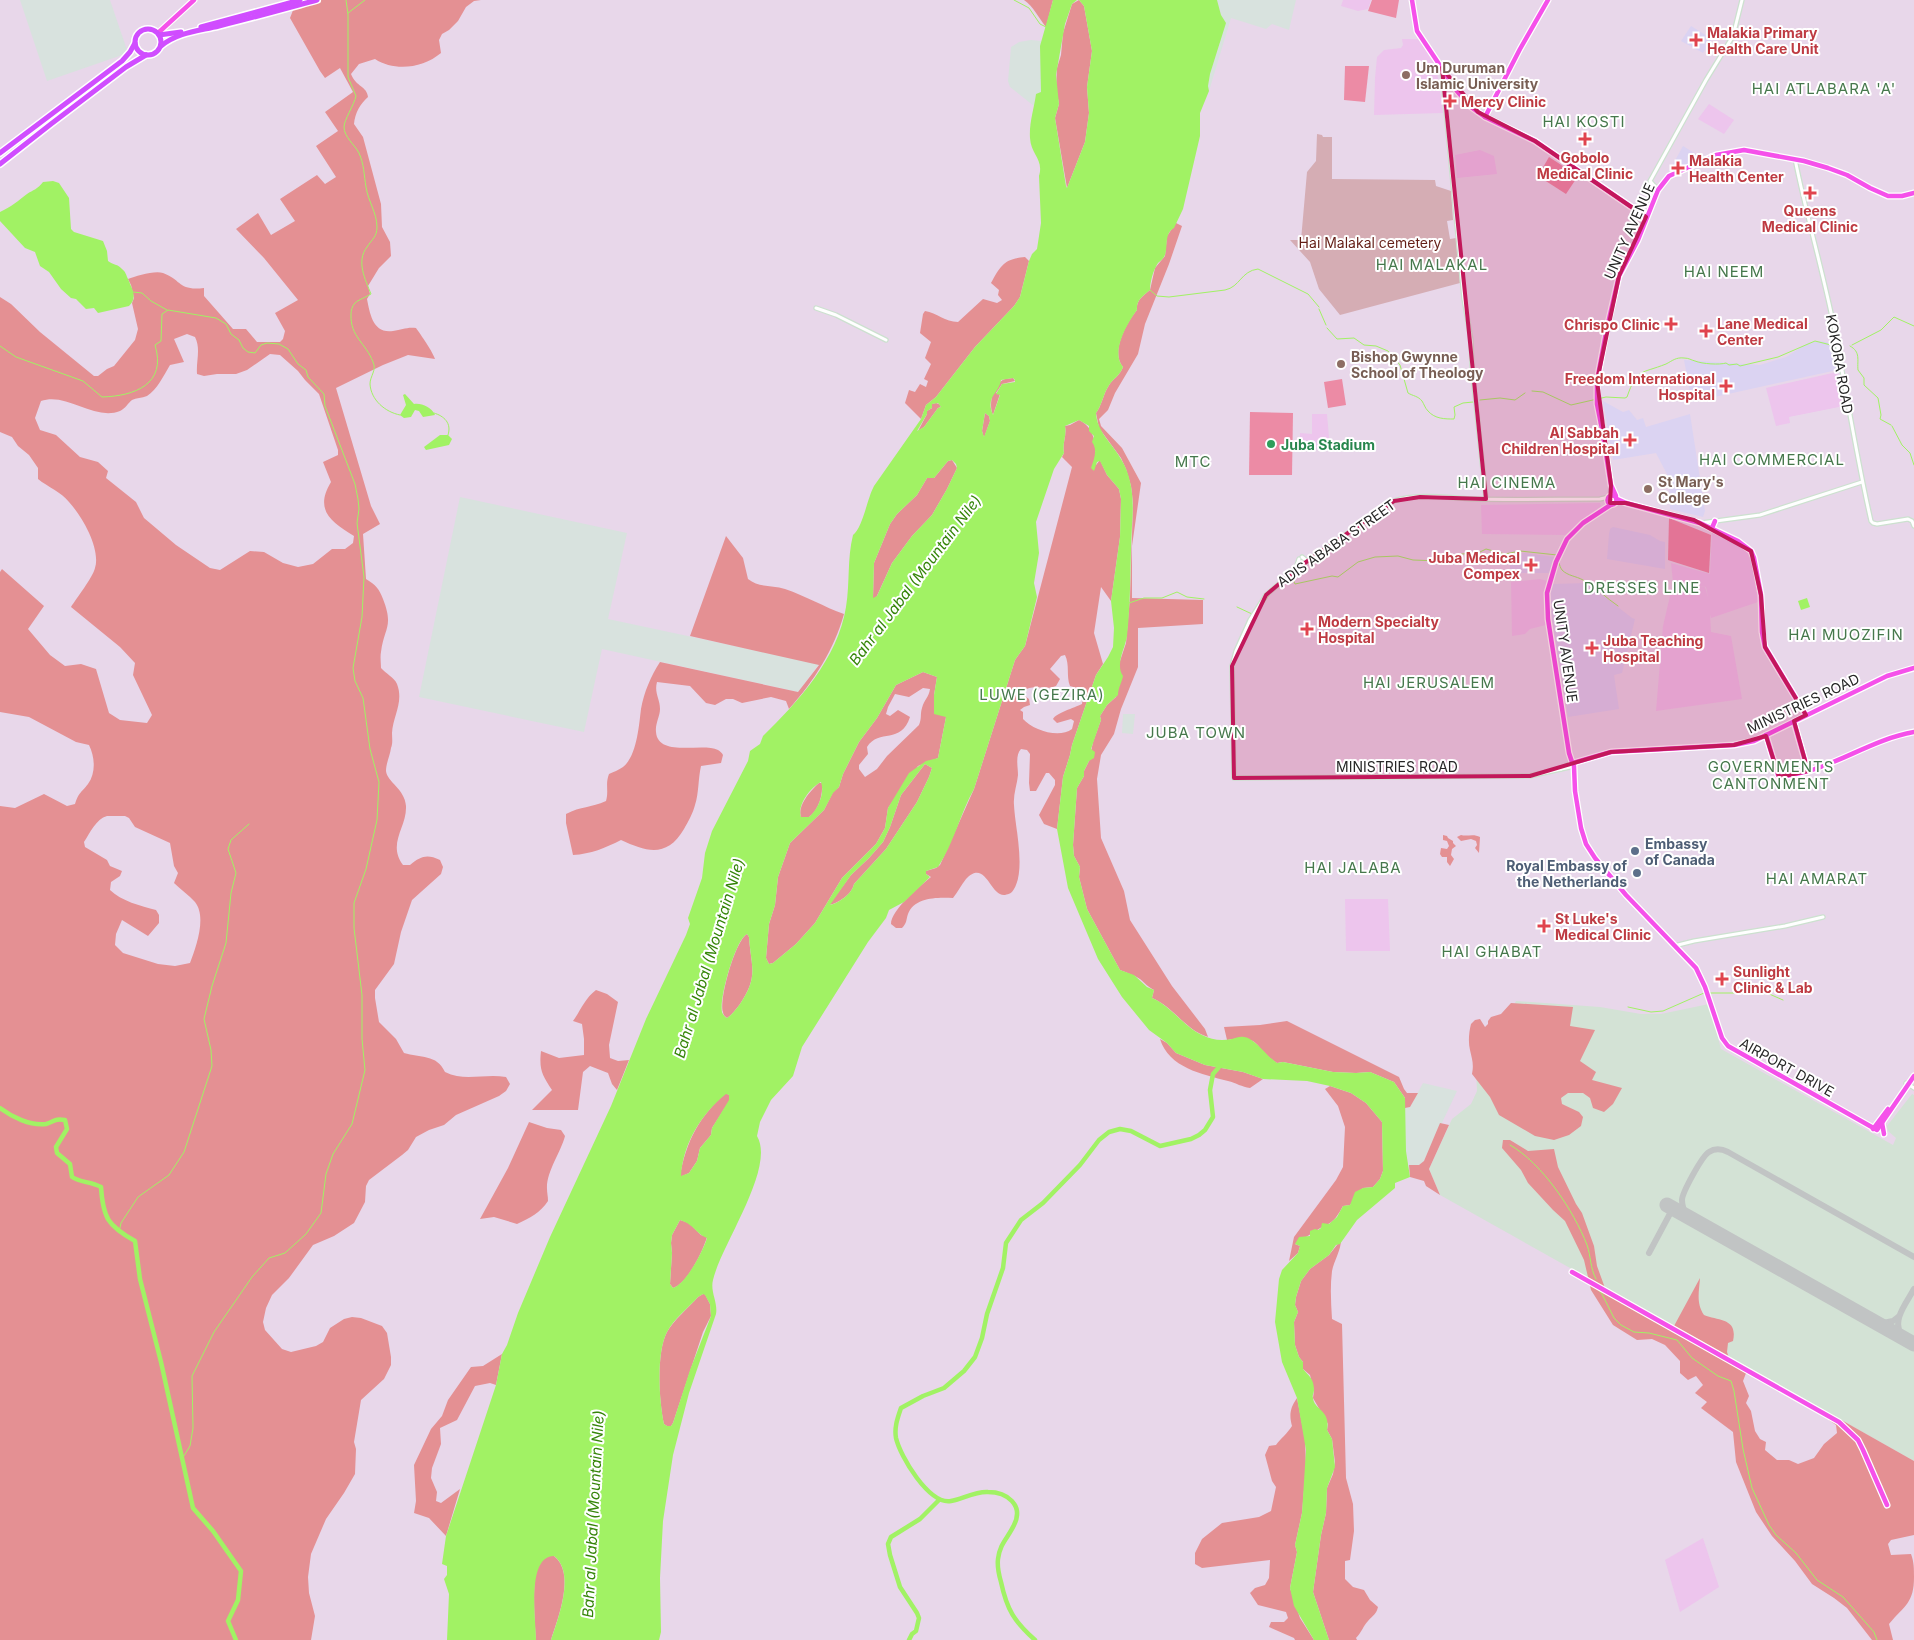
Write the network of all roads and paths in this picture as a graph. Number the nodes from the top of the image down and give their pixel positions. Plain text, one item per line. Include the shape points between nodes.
1 (194, 0) edge
2 (300, 0) edge
3 (317, 0) edge
4 (1412, 0) edge
5 (1548, 0) edge
6 (1742, 0) edge
7 (159, 34) junction
8 (135, 43) junction
9 (161, 46) junction
10 (146, 55) junction
11 (1442, 68) junction
12 (1485, 117) junction
13 (0, 153) edge
14 (1795, 159) junction
15 (0, 164) edge
16 (1658, 190) junction
17 (1914, 193) edge
18 (1646, 218) junction
19 (816, 308) dead end
20 (886, 340) dead end
21 (1862, 482) junction
22 (1486, 499) junction
23 (1612, 500) junction
24 (1715, 521) junction
25 (1700, 523) junction
26 (1914, 526) edge
27 (1712, 528) junction
28 (1306, 561) junction
29 (1295, 570) junction
30 (1914, 668) edge
31 (1806, 715) junction
32 (1794, 722) junction
33 (1914, 732) edge
34 (1766, 735) junction
35 (1571, 765) junction
36 (1808, 771) junction
37 (1234, 778) joint
38 (1823, 917) dead end
39 (1674, 946) junction
40 (1914, 1071) edge
41 (1914, 1076) edge
42 (1907, 1084) junction
43 (1914, 1088) edge
44 (1880, 1122) junction
45 (1866, 1125) junction
46 (1884, 1134) dead end
47 (1572, 1272) dead end
48 (1887, 1505) dead end

1 - 7 main road
2 - 7 highway via 180,32
3 - 9 highway via 179,36
4 - 11 main road via 1417,31
5 - 12 main road
6 - 16 street via 1733,36 1650,181
7 - 8 highway via 144,30 138,34
7 - 9 highway
8 - 10 highway via 138,51
8 - 13 highway via 122,60
9 - 10 highway via 154,54
10 - 15 highway
11 - 12 main road via 1462,97
11 - 22 street
12 - 18 main road via 1535,141
14 - 16 main road, UNITY AVENUE via 1744,150 1716,155 1669,176
14 - 17 main road, UNITY AVENUE via 1847,175 1888,196
14 - 21 street, KOKORA ROAD via 1833,322
16 - 18 main road, UNITY AVENUE
18 - 23 main road, UNITY AVENUE via 1619,276 1598,374 1598,406
19 - 20 street
21 - 24 street via 1760,515
21 - 26 street, KOKORA ROAD via 1873,524 1907,518
22 - 23 street, ADIS ABABA STREET
22 - 28 street, ADIS ABABA STREET via 1400,498
23 - 25 main road
23 - 35 main road, UNITY AVENUE via 1567,539 1547,593 1548,619
24 - 25 street
24 - 27 main road
25 - 27 main road
27 - 31 main road via 1738,541 1753,554 1761,595 1765,647
28 - 29 street, ADIS ABABA STREET
28 - 29 street via 1300,558
29 - 37 street, ADIS ABABA STREET via 1262,600 1234,658 1231,672
30 - 31 main road, MINISTRIES ROAD via 1887,676
31 - 32 main road, MINISTRIES ROAD
32 - 34 main road, MINISTRIES ROAD
32 - 36 main road
33 - 36 main road
34 - 35 main road, MINISTRIES ROAD via 1742,744 1611,752
34 - 36 main road via 1779,777
35 - 37 street, MINISTRIES ROAD via 1530,776
35 - 39 main road, AIRPORT DRIVE via 1581,828 1588,849
38 - 39 street
39 - 45 main road, AIRPORT DRIVE via 1696,968 1722,1038 1728,1046
40 - 42 main road
41 - 42 main road
42 - 43 street
42 - 44 main road
44 - 45 main road
44 - 45 main road, AIRPORT DRIVE via 1875,1130
44 - 46 main road
47 - 48 main road via 1839,1422 1858,1440

